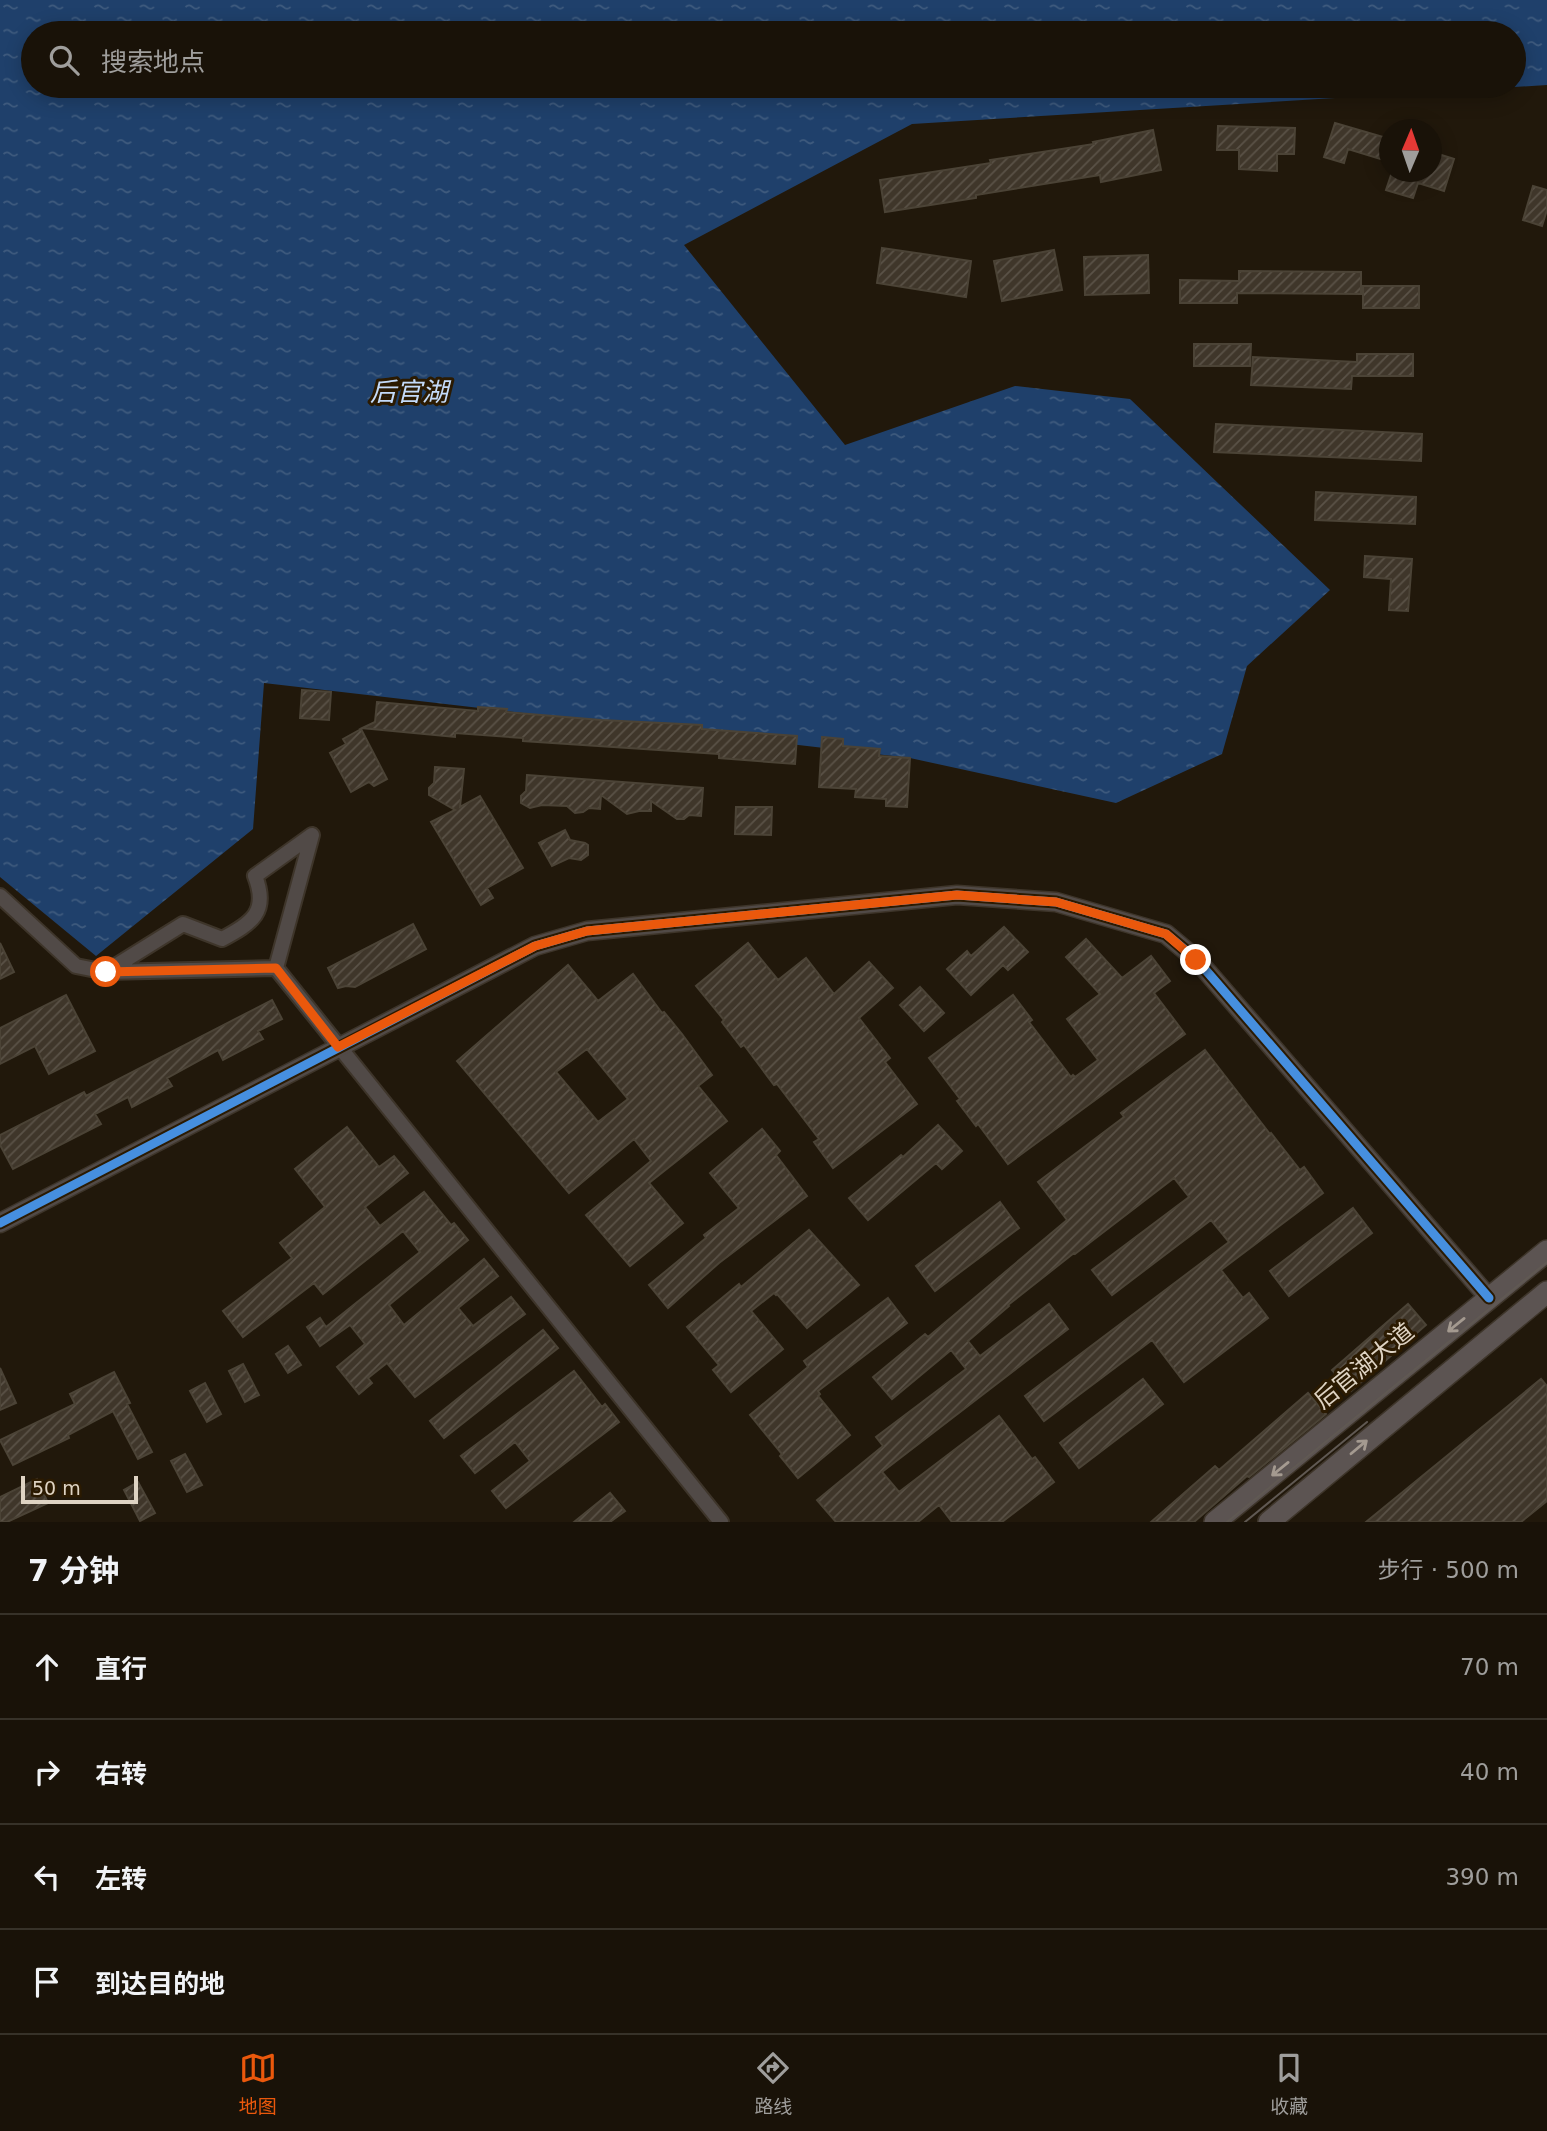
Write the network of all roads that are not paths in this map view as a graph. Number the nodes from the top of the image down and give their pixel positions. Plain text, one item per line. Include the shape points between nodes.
1 (0, 896) edge
2 (276, 968) junction
3 (106, 972) junction
4 (338, 1047) junction
5 (0, 1223) edge
6 (1547, 1251) edge
7 (1547, 1292) edge
8 (1489, 1298) junction
9 (721, 1522) edge
10 (1214, 1522) edge
11 (1269, 1522) edge

1 - 3 street via 76,966
2 - 3 street
2 - 3 street via 312,835 255,876 261,891 259,910 247,926 222,939 183,923
2 - 4 street
4 - 5 street
4 - 8 street via 535,946 587,931 957,895 1056,902 1166,934 1196,960
4 - 9 street
6 - 8 main road, 后官湖大道
11 -> 7 main road
8 -> 10 main road, 后官湖大道

